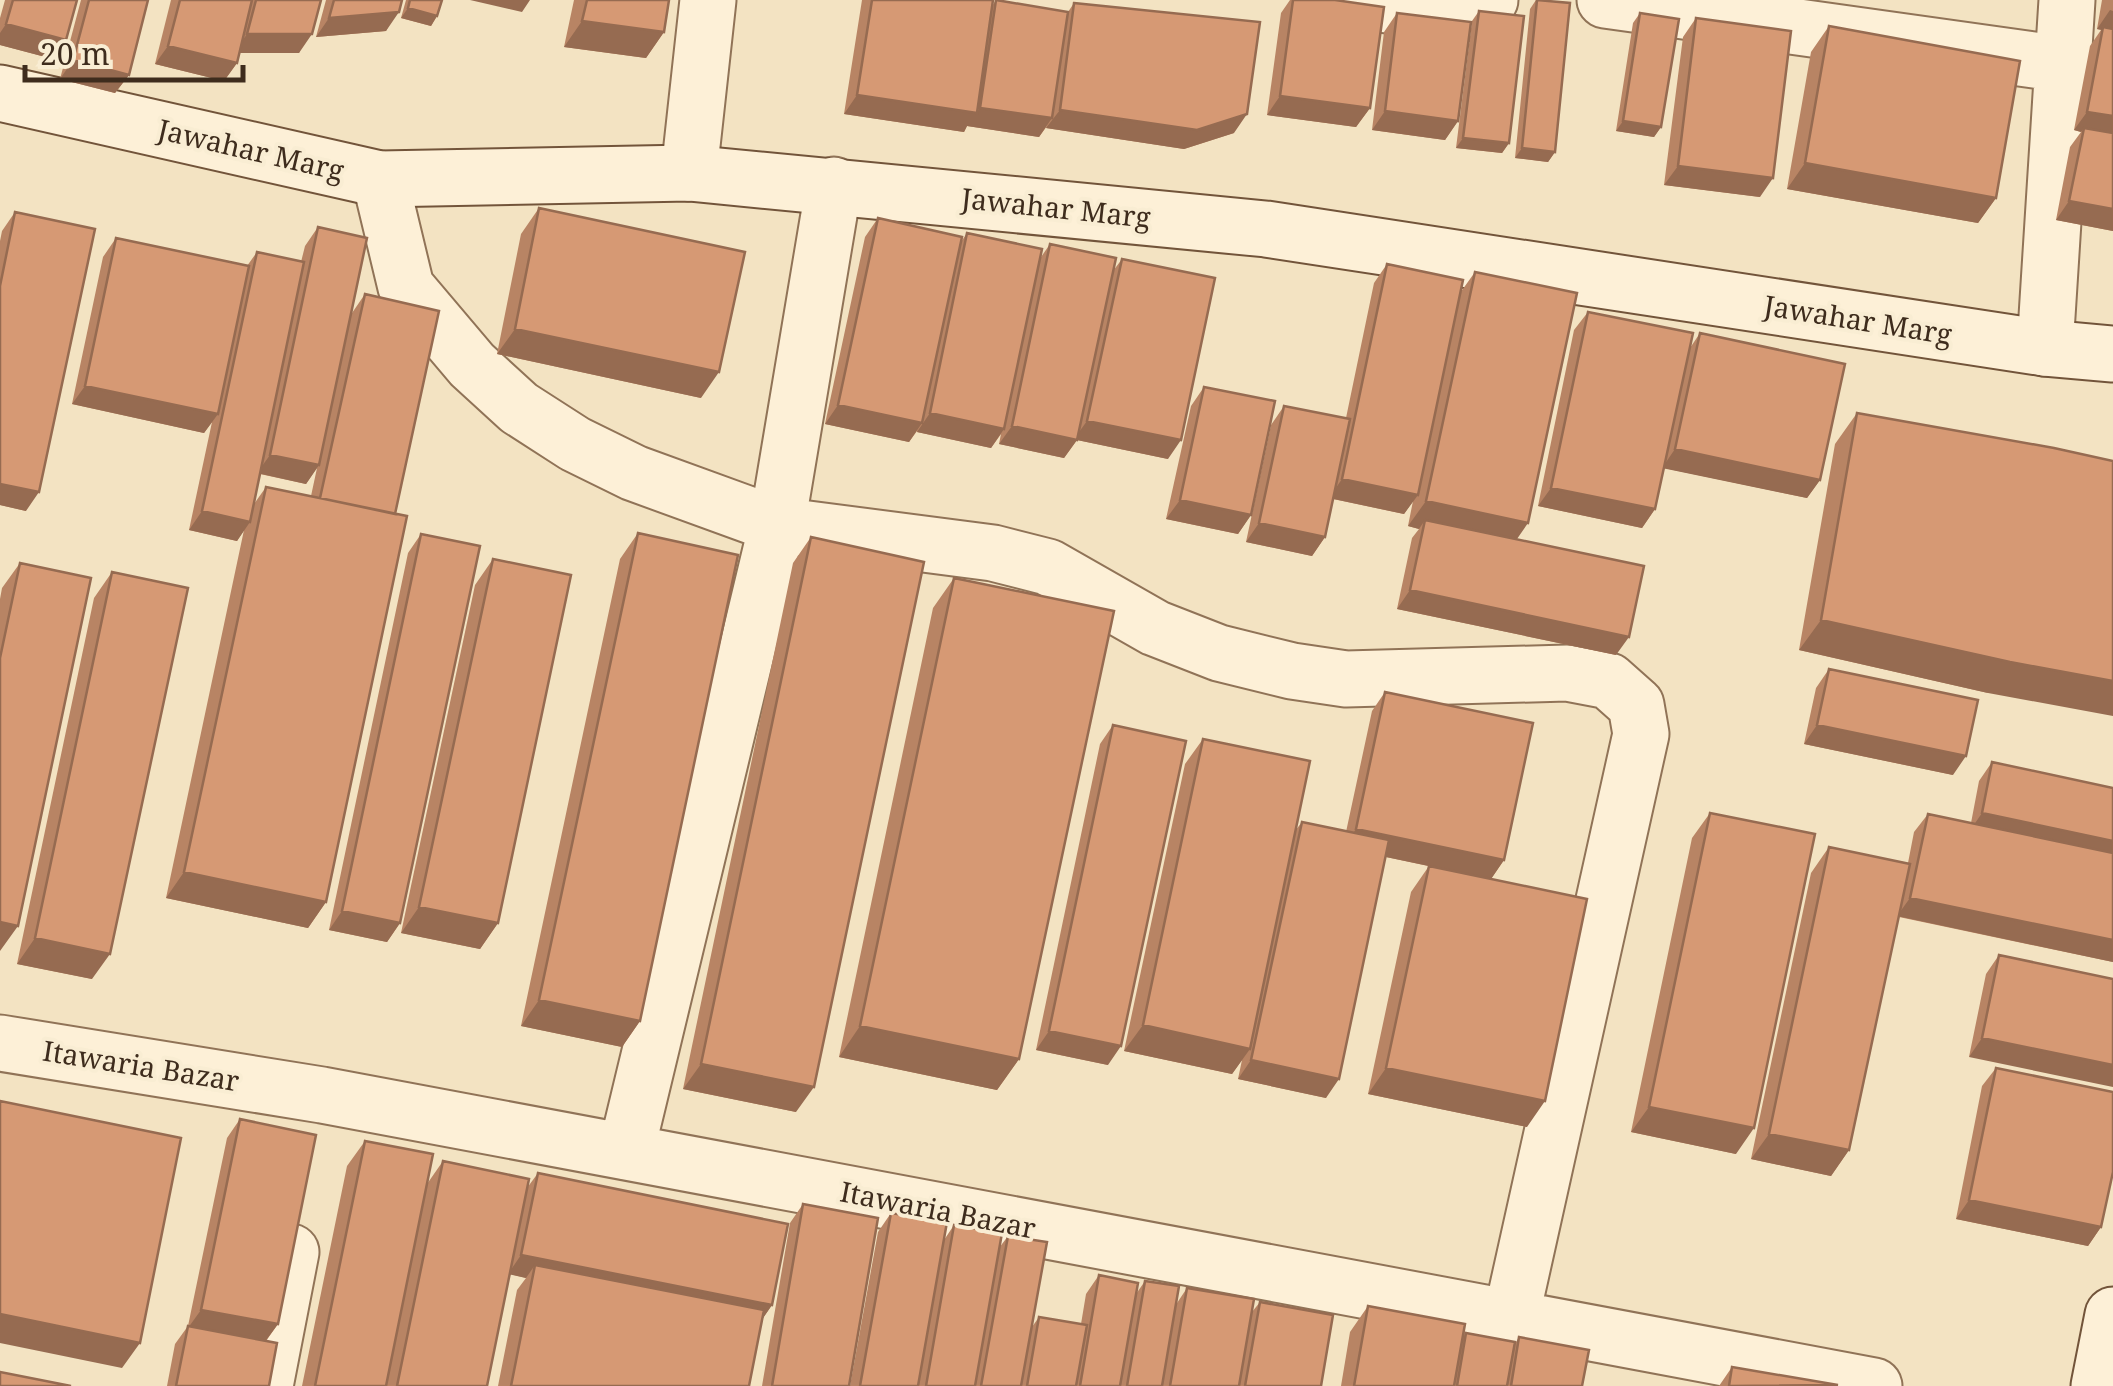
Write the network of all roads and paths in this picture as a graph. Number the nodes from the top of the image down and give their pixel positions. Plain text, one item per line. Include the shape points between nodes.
1 (708, 0) edge
2 (1346, 0) edge
3 (1490, 0) edge
4 (1605, 0) edge
5 (2067, 0) edge
6 (2062, 64) junction
7 (0, 94) edge
8 (689, 173) junction
9 (380, 179) junction
10 (834, 185) junction
11 (2045, 348) junction
12 (2113, 354) edge
13 (777, 525) junction
14 (0, 1043) edge
15 (626, 1152) junction
16 (299, 1212) edge
17 (2113, 1315) edge
18 (1511, 1318) junction
19 (265, 1386) edge
20 (1874, 1386) edge
21 (2099, 1386) edge

1 - 8 street
2 - 3 street via 1461,14
4 - 6 street
5 - 6 street
6 - 11 street
7 - 9 street, Jawahar Marg
8 - 9 street, Jawahar Marg
8 - 10 street, Jawahar Marg
9 - 13 street via 406,288 519,408 634,473
10 - 11 street, Jawahar Marg via 1266,229
10 - 13 street
11 - 12 street, Jawahar Marg
13 - 15 street
13 - 18 street via 994,553 1048,567 1156,628 1292,671 1346,679 1567,673 1609,681 1636,705 1641,734
14 - 15 street, Itawaria Bazar via 318,1115
15 - 18 street, Itawaria Bazar
16 - 19 street
17 - 21 street
18 - 20 street, Itawaria Bazar

